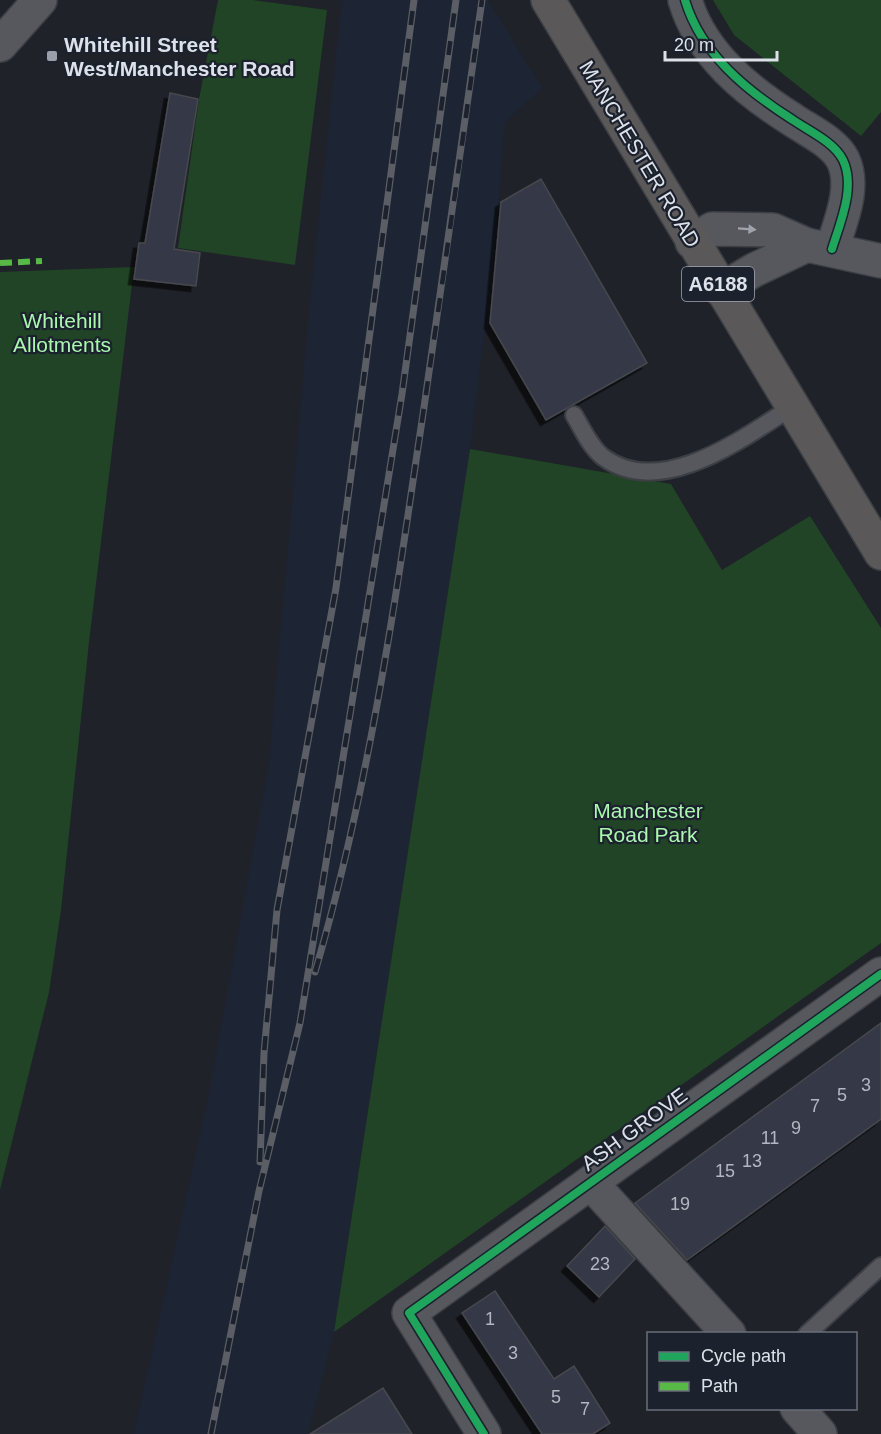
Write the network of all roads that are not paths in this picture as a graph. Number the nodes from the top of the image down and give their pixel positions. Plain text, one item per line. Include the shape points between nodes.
1 (40, 0) edge
2 (685, 0) edge
3 (552, 7) edge
4 (0, 45) edge
5 (692, 242) junction
6 (820, 247) junction
7 (881, 261) edge
8 (721, 290) junction
9 (792, 407) junction
10 (574, 415) dead end
11 (881, 553) edge
12 (876, 986) edge
13 (591, 1182) junction
14 (881, 1266) edge
15 (727, 1332) edge
16 (809, 1332) edge
17 (799, 1410) edge
18 (484, 1434) edge
19 (820, 1434) edge

1 - 4 street
2 - 6 street via 698,34 731,74 825,141 843,160 848,185
3 - 5 main road, MANCHESTER ROAD / A6188
5 -> 6 street via 712,229 733,228 773,230
5 - 8 main road, MANCHESTER ROAD / A6188
6 - 7 street
6 - 8 street via 768,262
8 - 9 main road, MANCHESTER ROAD / A6188
9 - 10 lane via 697,462 646,472 618,466 601,456
9 - 11 main road, MANCHESTER ROAD / A6188
12 - 13 street, ASH GROVE
13 - 15 street
13 - 18 street, ASH GROVE via 409,1313
14 - 16 lane
17 - 19 street

